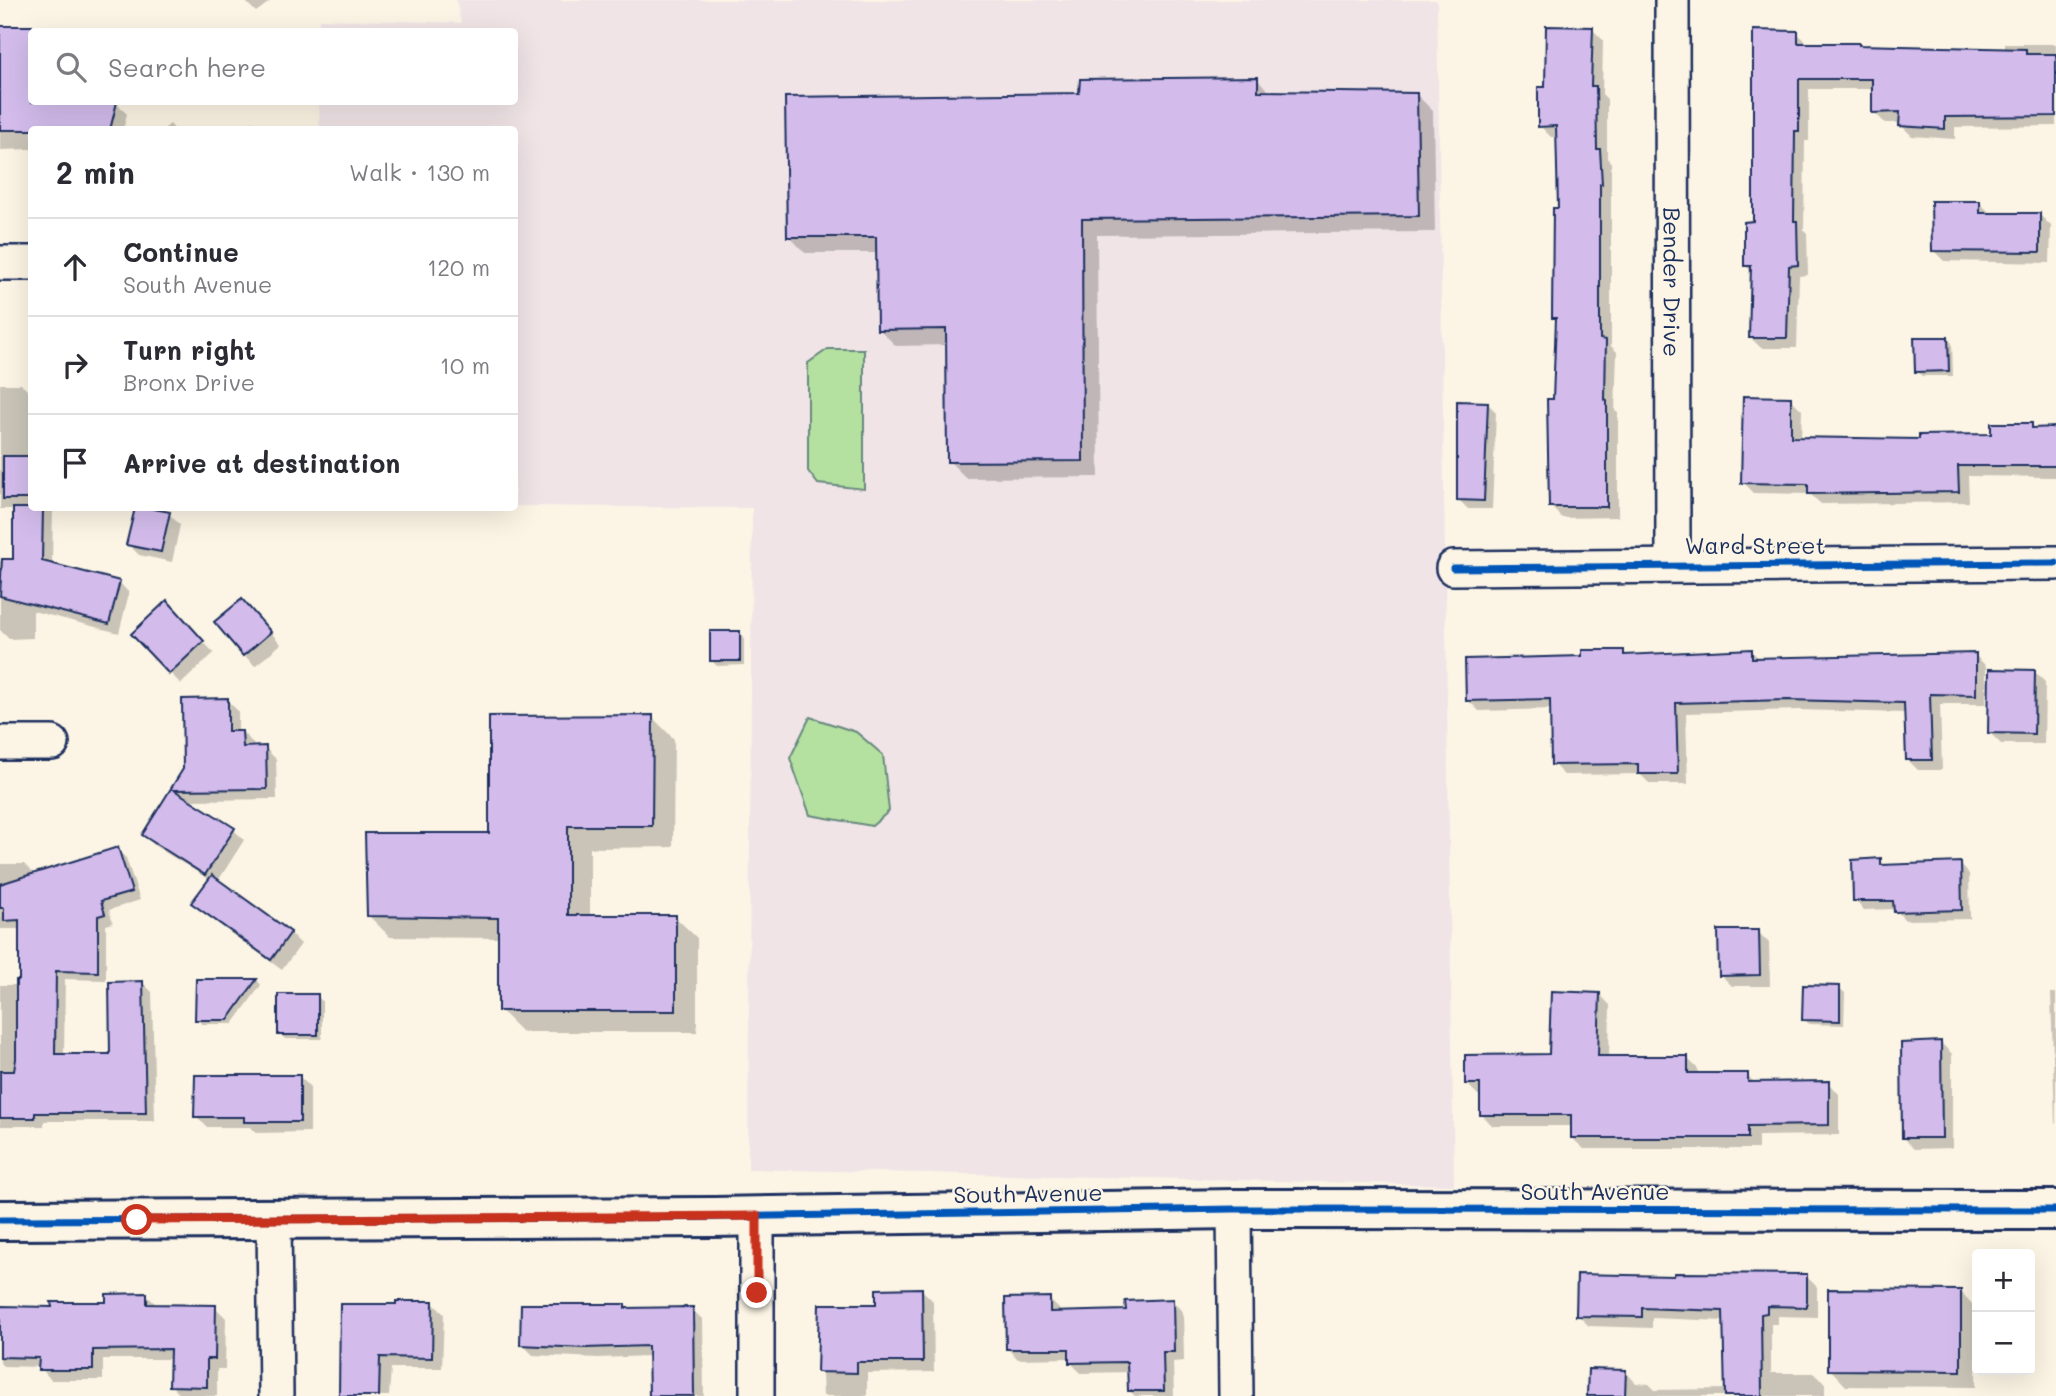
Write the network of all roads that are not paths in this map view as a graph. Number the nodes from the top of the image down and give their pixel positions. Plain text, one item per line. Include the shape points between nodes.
1 (1672, 0) edge
2 (0, 263) edge
3 (28, 263) edge
4 (2056, 564) edge
5 (1673, 565) junction
6 (1454, 568) dead end
7 (0, 743) edge
8 (52, 743) dead end
9 (1234, 1209) junction
10 (2056, 1210) edge
11 (757, 1216) junction
12 (0, 1220) edge
13 (274, 1220) junction
14 (276, 1396) edge
15 (757, 1396) edge
16 (1236, 1396) edge

1 - 5 street, Bender Drive
2 - 3 street
4 - 5 street, Ward Street
5 - 6 street, Ward Street
7 - 8 street
9 - 10 street, South Avenue
9 - 11 street, South Avenue
9 - 16 street
11 - 13 street, South Avenue
11 - 15 street
12 - 13 street, South Avenue
13 - 14 street

